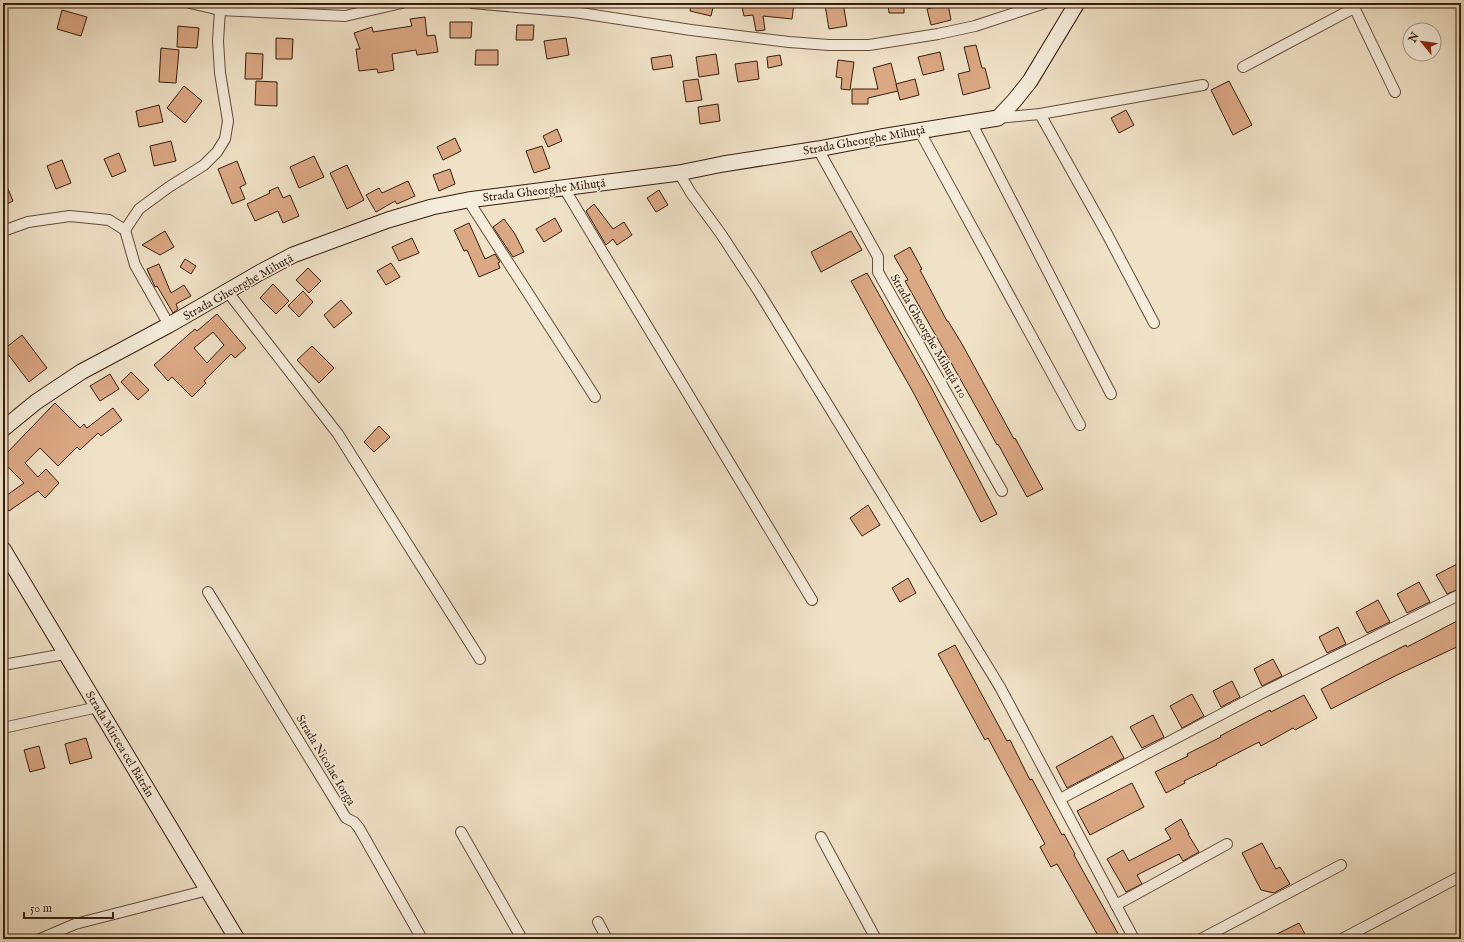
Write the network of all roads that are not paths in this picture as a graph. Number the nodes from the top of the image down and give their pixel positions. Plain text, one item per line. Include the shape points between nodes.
1 (190, 3) edge
2 (402, 3) edge
3 (472, 3) edge
4 (1045, 3) edge
5 (1077, 3) edge
6 (1353, 6) edge
7 (220, 10) junction
8 (1243, 67) dead end
9 (1203, 85) dead end
10 (1395, 92) dead end
11 (1040, 114) junction
12 (998, 118) junction
13 (971, 122) junction
14 (919, 130) junction
15 (818, 149) junction
16 (679, 173) junction
17 (564, 188) junction
18 (468, 200) junction
19 (125, 230) junction
20 (3, 231) edge
21 (228, 292) junction
22 (1154, 323) dead end
23 (169, 325) junction
24 (1111, 394) dead end
25 (595, 397) dead end
26 (1080, 425) dead end
27 (3, 429) edge
28 (1002, 491) dead end
29 (3, 549) edge
30 (208, 592) dead end
31 (1461, 594) edge
32 (812, 600) dead end
33 (65, 654) junction
34 (480, 659) dead end
35 (3, 665) edge
36 (98, 707) junction
37 (3, 728) edge
38 (1060, 799) junction
39 (461, 832) dead end
40 (821, 837) dead end
41 (1227, 844) dead end
42 (1341, 865) dead end
43 (1461, 876) edge
44 (208, 890) junction
45 (1116, 905) junction
46 (598, 922) dead end
47 (40, 939) edge
48 (237, 939) edge
49 (422, 939) edge
50 (522, 939) edge
51 (607, 939) edge
52 (876, 939) edge
53 (1134, 939) edge
54 (1201, 939) edge
55 (1342, 939) edge

1 - 7 street
2 - 7 street via 345,16
3 - 4 street via 574,12 789,42 869,45 975,26
5 - 12 street via 1030,81
6 - 8 street
6 - 10 street
7 - 19 street via 220,72 228,121 225,139 204,165 139,209
9 - 11 street
11 - 12 street
11 - 22 street
12 - 13 street, Strada Gheorghe Mihuță
13 - 14 street, Strada Gheorghe Mihuță
13 - 24 street
14 - 15 street, Strada Gheorghe Mihuță
14 - 26 street
15 - 16 street, Strada Gheorghe Mihuță
15 - 28 street, Strada Gheorghe Mihuță 110 via 878,257 878,272
16 - 17 street, Strada Gheorghe Mihuță
16 - 38 street via 759,292 988,667
17 - 18 street, Strada Gheorghe Mihuță
17 - 32 street
18 - 21 street, Strada Gheorghe Mihuță via 388,220 293,255
18 - 25 street
19 - 20 street via 109,220 70,216 28,222
19 - 23 street via 135,265
21 - 23 street, Strada Gheorghe Mihuță
21 - 34 street via 338,434
23 - 27 street, Strada Gheorghe Mihuță via 81,372 36,402
29 - 33 street, Strada Mircea cel Bătrân
30 - 49 street, Strada Nicolae Iorga via 346,818 359,828
31 - 38 street via 1260,694
33 - 35 street
33 - 36 street, Strada Mircea cel Bătrân
36 - 37 street
36 - 44 street, Strada Mircea cel Bătrân
38 - 45 street
39 - 50 street
40 - 52 street
41 - 45 street
42 - 54 street
43 - 55 street
44 - 47 street via 75,924
44 - 48 street, Strada Mircea cel Bătrân
45 - 53 street
46 - 51 street

